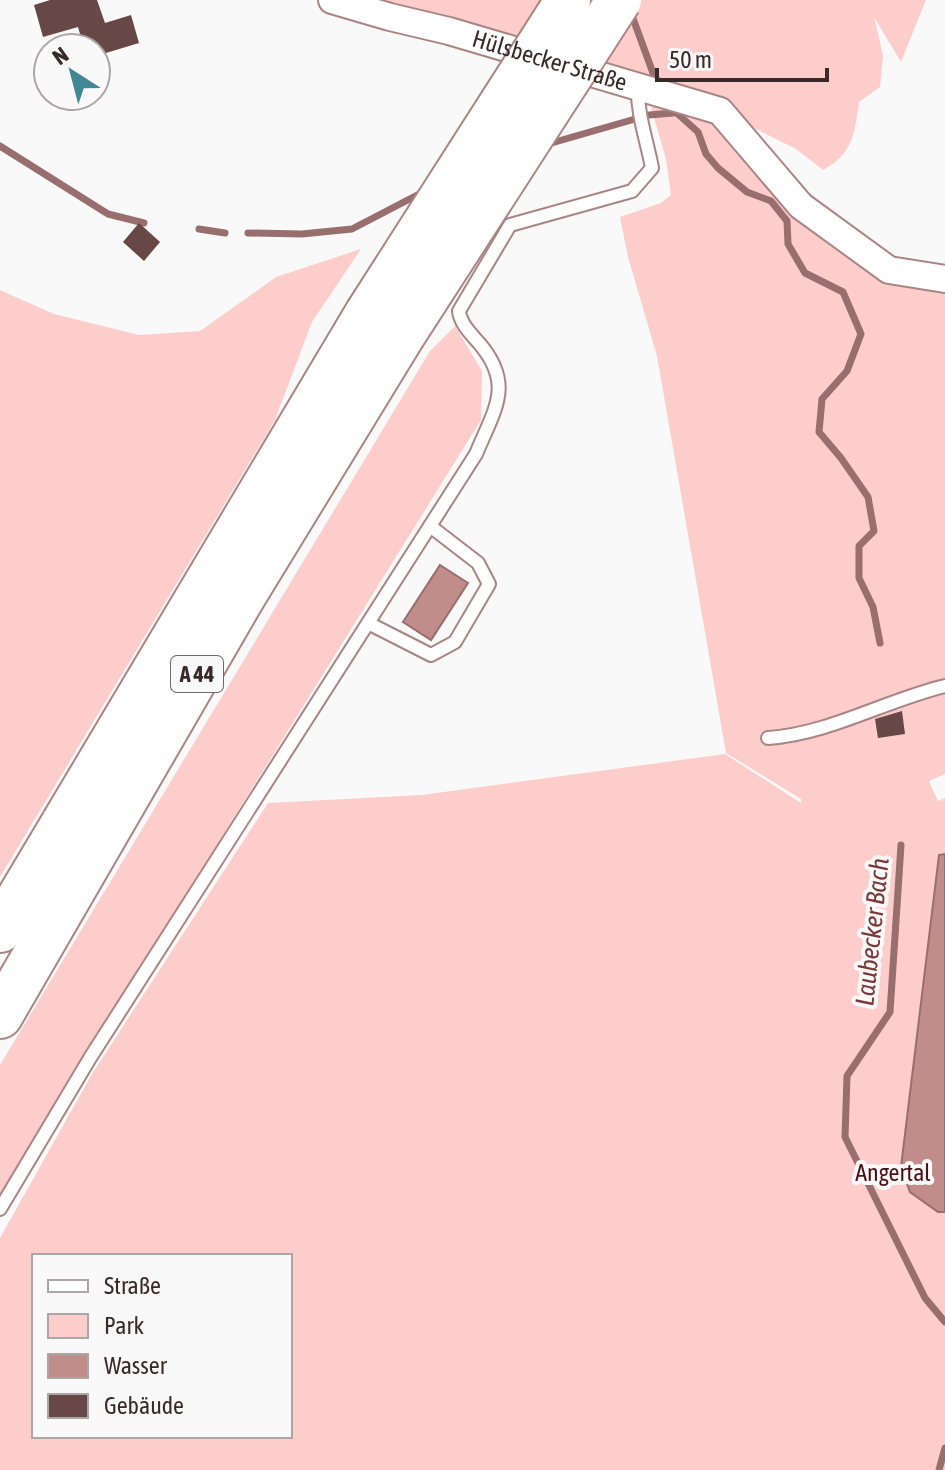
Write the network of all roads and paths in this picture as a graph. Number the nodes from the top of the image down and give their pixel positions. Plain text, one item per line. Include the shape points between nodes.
1 (332, 0) edge
2 (568, 0) edge
3 (619, 0) edge
4 (638, 96) junction
5 (945, 279) edge
6 (385, 325) junction
7 (430, 526) junction
8 (368, 623) junction
9 (945, 686) edge
10 (768, 738) dead end
11 (0, 930) edge
12 (0, 1016) edge
13 (0, 1209) edge

1 - 4 street, Hülsbecker Straße via 449,31
2 - 6 highway, A 44, bridge
3 - 6 highway, A 44, bridge
4 - 5 street, Hülsbecker Straße via 720,111 801,206 889,270
4 - 7 lane via 652,168 632,191 510,225 459,311 489,355 499,399 476,454
6 - 11 highway, A 44
6 - 12 highway, A 44 via 242,598
7 - 8 lane
7 - 8 lane via 478,563 489,584 455,642 431,655
8 - 13 lane via 98,1045
9 - 10 lane via 789,737

